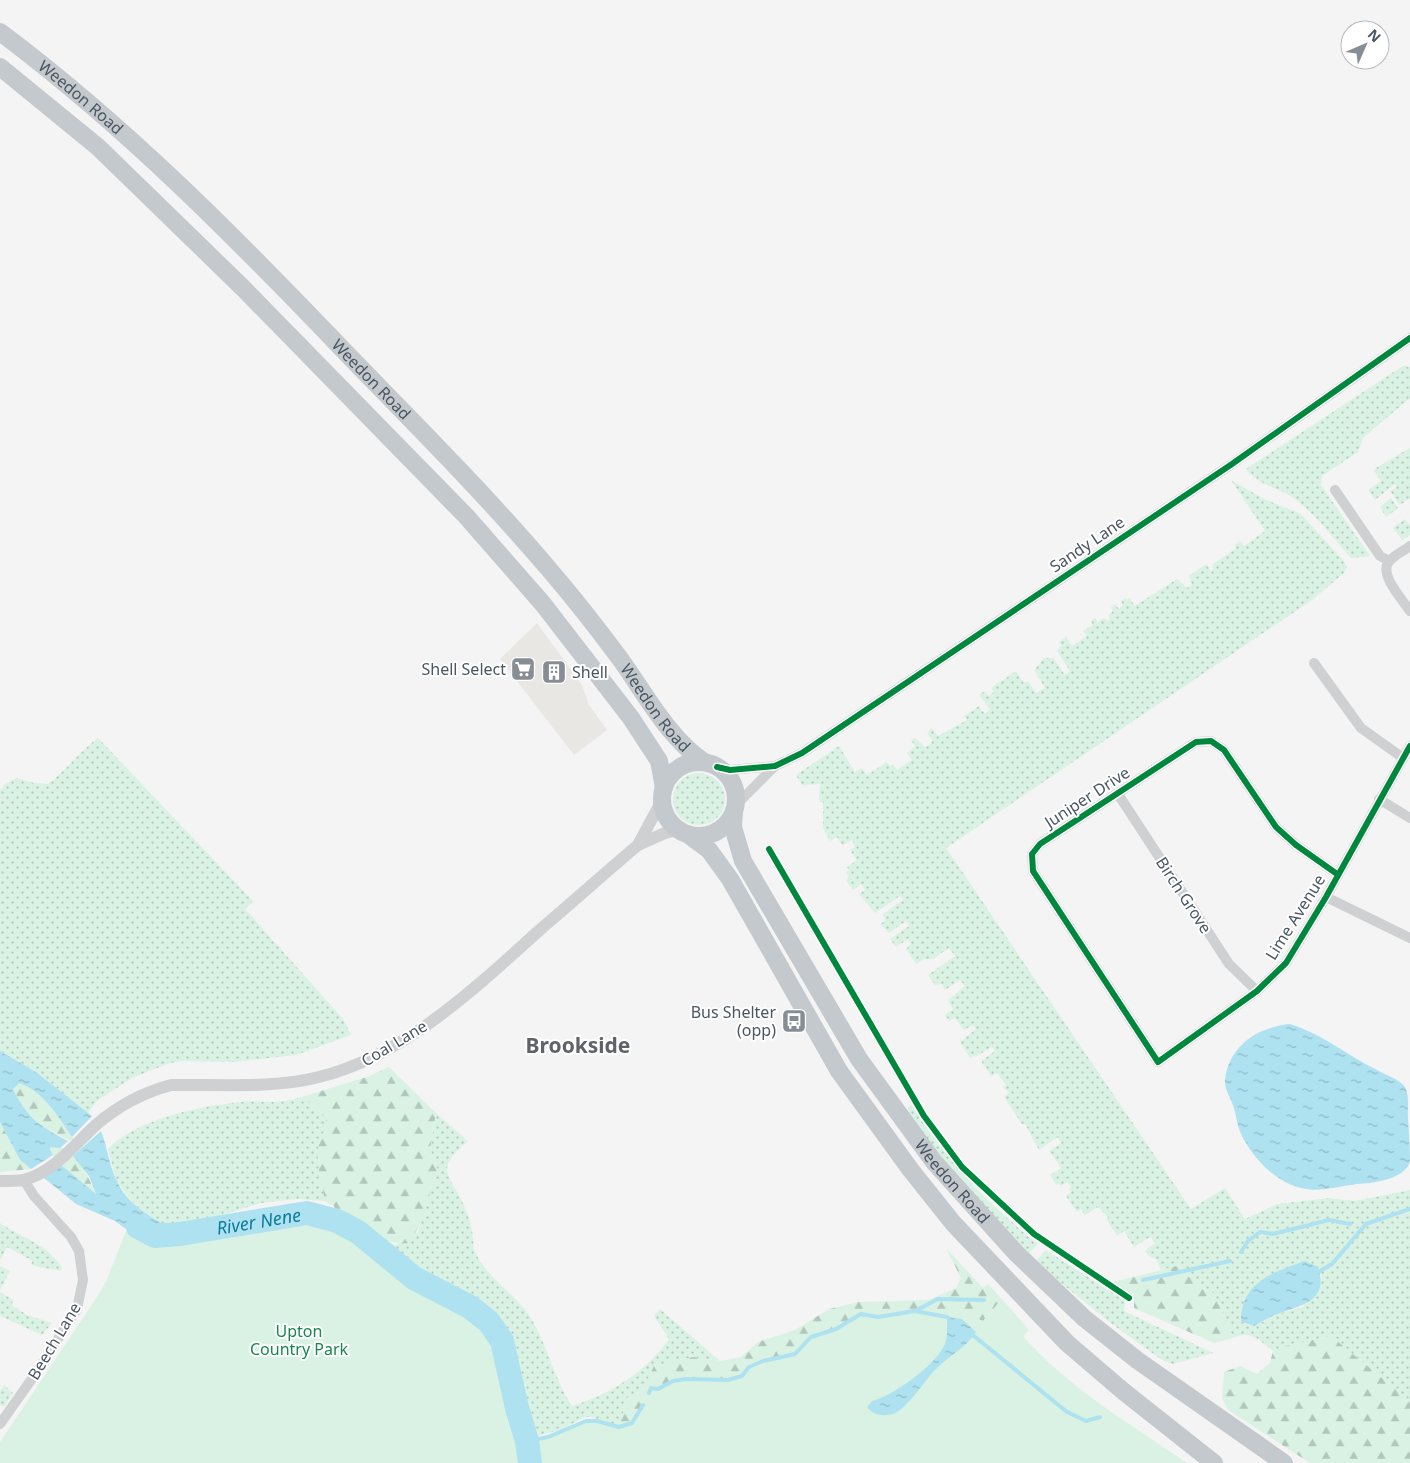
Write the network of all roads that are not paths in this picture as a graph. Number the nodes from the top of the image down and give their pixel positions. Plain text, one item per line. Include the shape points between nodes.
1 (0, 32) edge
2 (0, 67) edge
3 (1410, 338) edge
4 (1335, 490) dead end
5 (1410, 546) edge
6 (1388, 561) junction
7 (1410, 611) edge
8 (1314, 662) dead end
9 (1410, 746) edge
10 (1403, 758) junction
11 (711, 765) junction
12 (775, 766) junction
13 (662, 794) junction
14 (1118, 794) junction
15 (1379, 799) junction
16 (735, 808) junction
17 (1410, 818) edge
18 (684, 833) junction
19 (638, 845) junction
20 (1338, 874) junction
21 (1326, 897) junction
22 (1410, 938) edge
23 (1257, 991) junction
24 (1158, 1062) joint
25 (24, 1180) junction
26 (0, 1181) edge
27 (0, 1424) edge
28 (1214, 1463) edge
29 (1284, 1463) edge

1 - 11 highway, Weedon Road via 97,111 224,227 320,325 548,568 689,752
2 - 13 highway, Weedon Road via 98,147 243,288 466,516 543,604 631,718 659,761
3 - 12 street, Sandy Lane via 1232,464 951,654 802,753
4 - 6 street via 1380,556
5 - 6 street
6 - 7 street via 1386,575
8 - 10 street via 1361,728
9 - 10 street, Lime Avenue
10 - 15 street, Lime Avenue
11 - 12 street via 730,770
11 - 13 highway via 695,762 679,767 668,778
11 - 16 highway via 730,779 734,787
12 - 16 street
13 - 18 highway via 666,818
13 - 19 street, Coal Lane
14 - 20 street, Juniper Drive via 1196,742 1211,741 1224,750 1276,827
14 - 23 street, Birch Grove via 1229,964
14 - 24 street, Juniper Drive via 1040,844 1032,854 1033,871
15 - 17 street
15 - 20 street, Lime Avenue
16 - 18 highway via 720,830 707,836
16 - 29 highway, Weedon Road via 733,827 743,861 858,1059 934,1162 1016,1253 1084,1318 1137,1360
18 - 19 street, Coal Lane via 666,833
18 - 28 highway, Weedon Road via 709,850 730,879 839,1071 910,1170 953,1223 1068,1343 1122,1392
19 - 25 street, Coal Lane via 462,1000 410,1035 353,1067 318,1078 282,1084 171,1085 148,1092 118,1109 97,1124 71,1150
20 - 21 street, Lime Avenue
21 - 22 street
21 - 23 street, Lime Avenue via 1286,963
23 - 24 street, Lime Avenue
25 - 26 street
25 - 27 street, Beech Lane via 71,1237 79,1251 83,1280 77,1309

